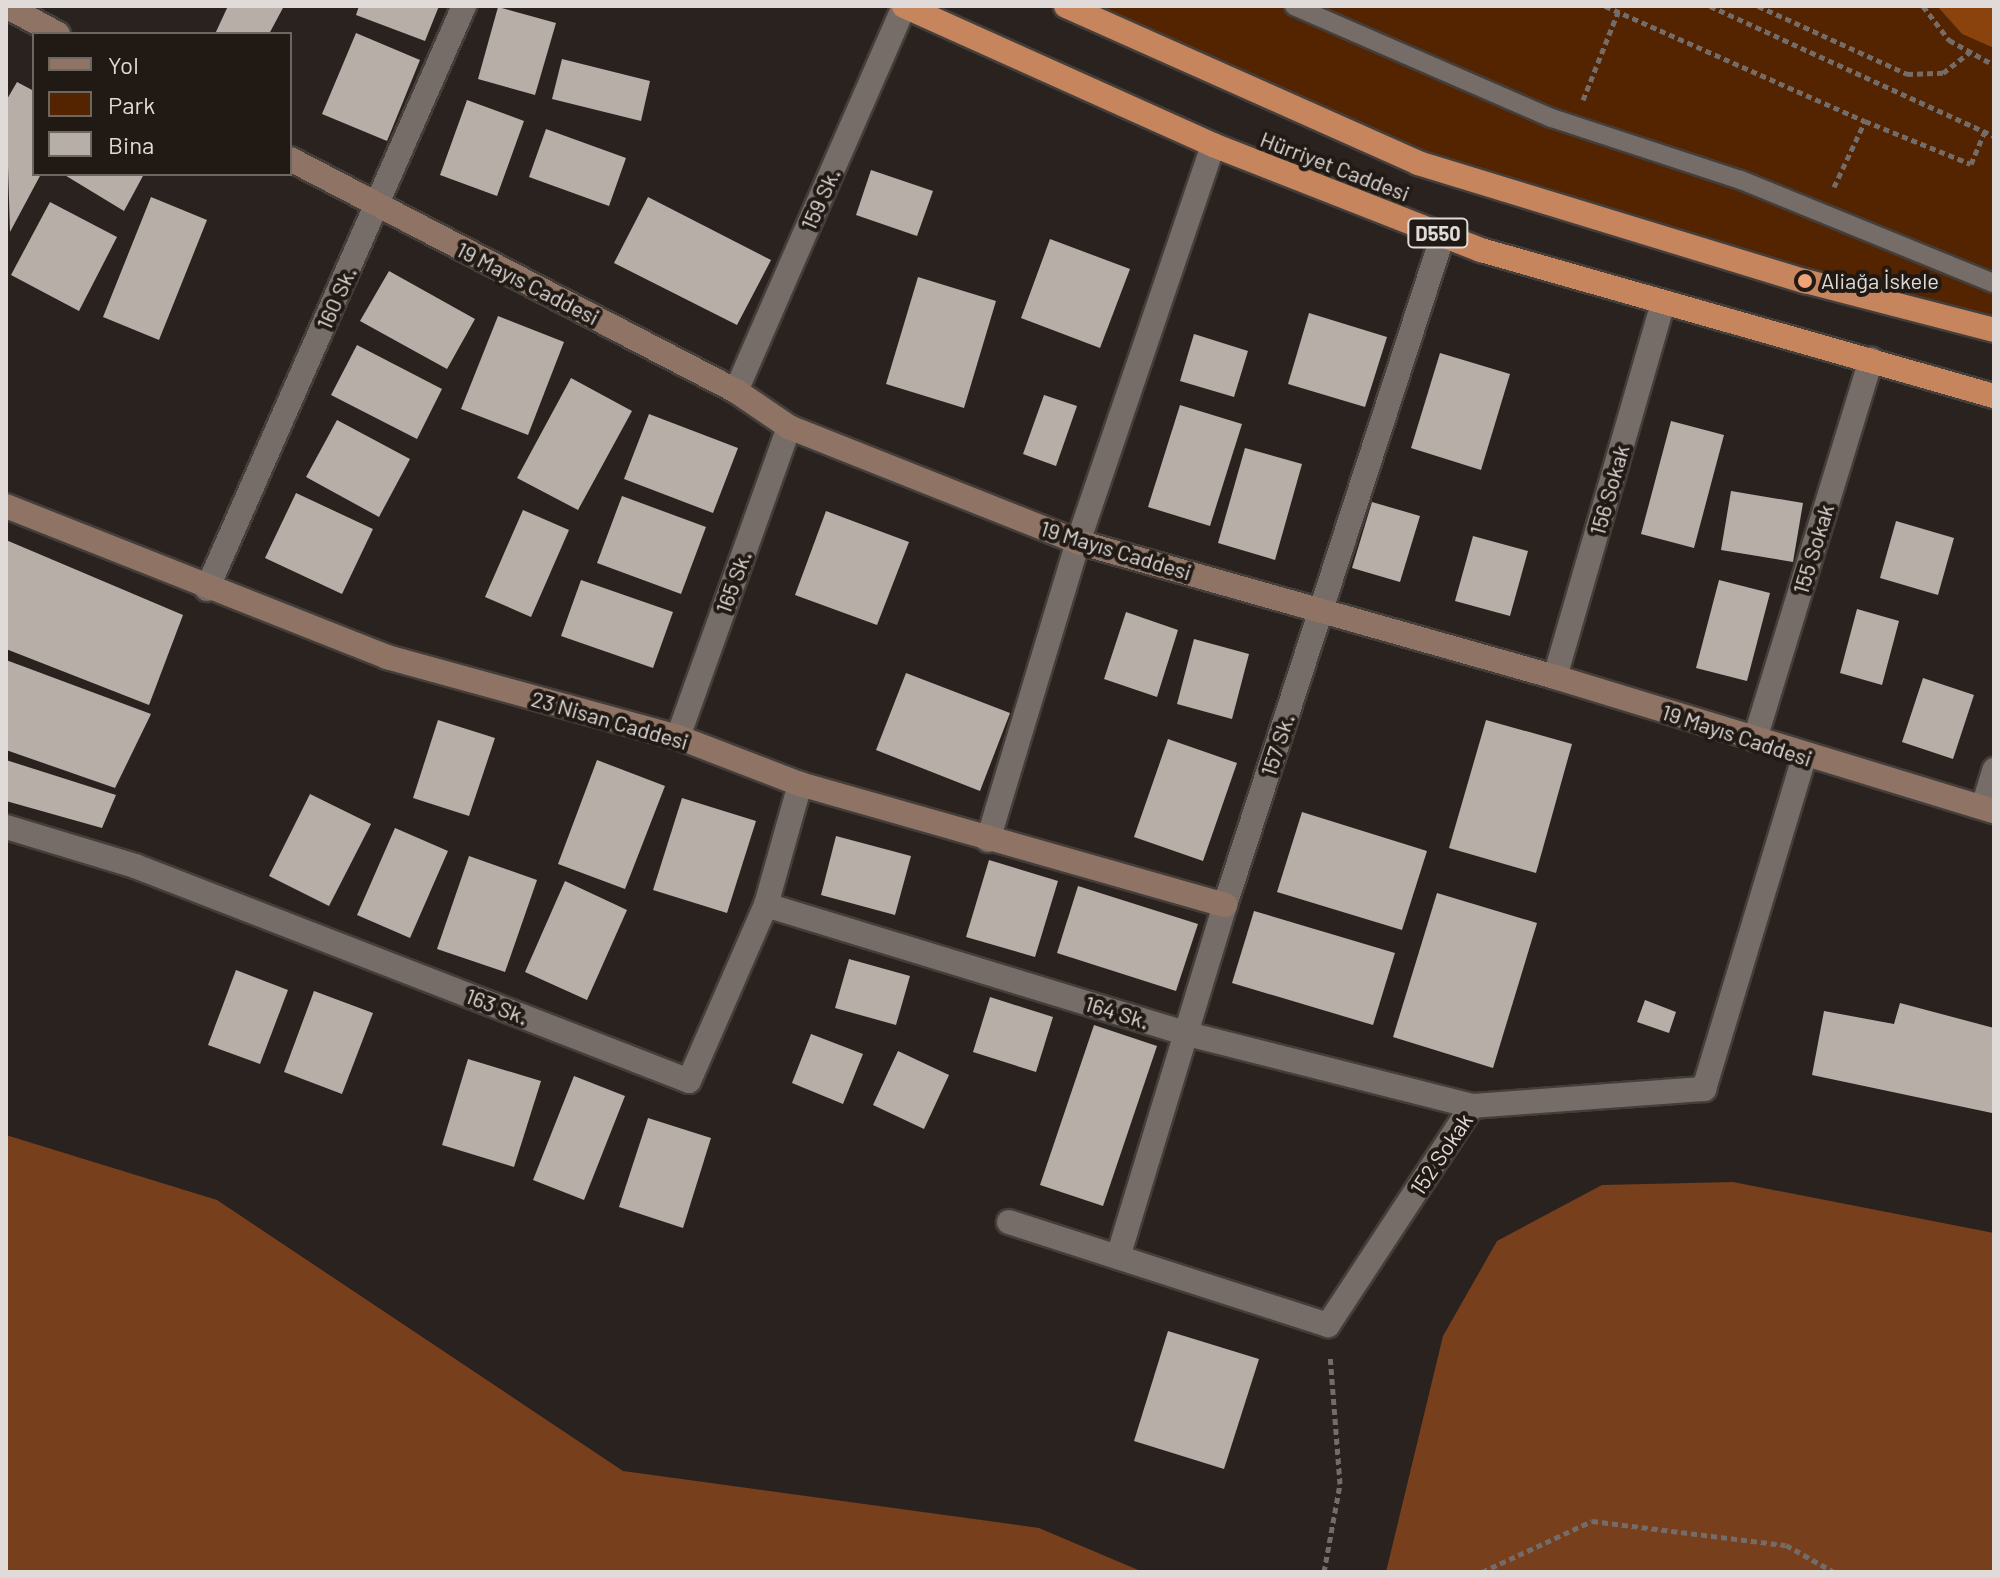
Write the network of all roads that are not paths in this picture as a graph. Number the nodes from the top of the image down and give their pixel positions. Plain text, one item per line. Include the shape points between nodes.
1 (6, 6) edge
2 (464, 6) edge
3 (904, 6) edge
4 (1066, 6) edge
5 (1294, 6) edge
6 (54, 32) edge
7 (1213, 145) junction
8 (292, 160) edge
9 (377, 206) junction
10 (1443, 235) junction
11 (1994, 283) edge
12 (1663, 302) junction
13 (1994, 330) edge
14 (1871, 359) junction
15 (736, 391) junction
16 (1994, 396) edge
17 (789, 427) junction
18 (6, 506) edge
19 (1078, 542) junction
20 (207, 589) junction
21 (1320, 610) junction
22 (1555, 677) junction
23 (678, 737) junction
24 (1755, 739) junction
25 (1804, 757) junction
26 (1994, 770) edge
27 (800, 784) junction
28 (1989, 809) edge
29 (6, 827) edge
30 (988, 840) junction
31 (766, 905) junction
32 (1225, 905) junction
33 (1188, 1034) junction
34 (1472, 1106) junction
35 (1009, 1222) dead end
36 (1118, 1257) junction

1 - 6 street
2 - 9 street, 160 Sk.
3 - 7 highway, Hürriyet Caddesi / D550
3 - 15 street, 159 Sk.
4 - 13 highway, Hürriyet Caddesi via 1418,163 1805,281
5 - 11 lane via 1574,125 1741,180
7 - 10 highway, Hürriyet Caddesi / D550
7 - 19 street
8 - 9 street, 19 Mayıs Caddesi
9 - 15 street, 19 Mayıs Caddesi
9 - 20 street, 160 Sk.
10 - 12 highway, Hürriyet Caddesi / D550
10 - 21 street, 157 Sk.
12 - 14 highway, Hürriyet Caddesi / D550
12 - 22 street, 156 Sokak
14 - 16 highway, Hürriyet Caddesi / D550
14 - 24 street, 155 Sokak
15 - 17 street, 19 Mayıs Caddesi
17 - 19 street, 19 Mayıs Caddesi
17 - 23 street, 165 Sk.
18 - 20 street, 23 Nisan Caddesi
19 - 21 street, 19 Mayıs Caddesi
19 - 30 street
20 - 23 street, 23 Nisan Caddesi via 387,657
21 - 22 street, 19 Mayıs Caddesi
21 - 32 street, 157 Sk.
22 - 24 street, 19 Mayıs Caddesi
23 - 27 street, 23 Nisan Caddesi
24 - 25 street, 19 Mayıs Caddesi
25 - 28 street, 19 Mayıs Caddesi
25 - 34 street, 152 Sokak via 1704,1089
26 - 28 street
27 - 30 street, 23 Nisan Caddesi
27 - 31 street, 163 Sk.
29 - 31 street, 163 Sk. via 135,866 689,1081
30 - 32 street, 23 Nisan Caddesi
31 - 33 street, 164 Sk.
32 - 33 street, 157 Sk.
33 - 34 street, 164 Sk.
33 - 36 street, 157 Sk.
34 - 36 street, 152 Sokak via 1328,1325
35 - 36 street

